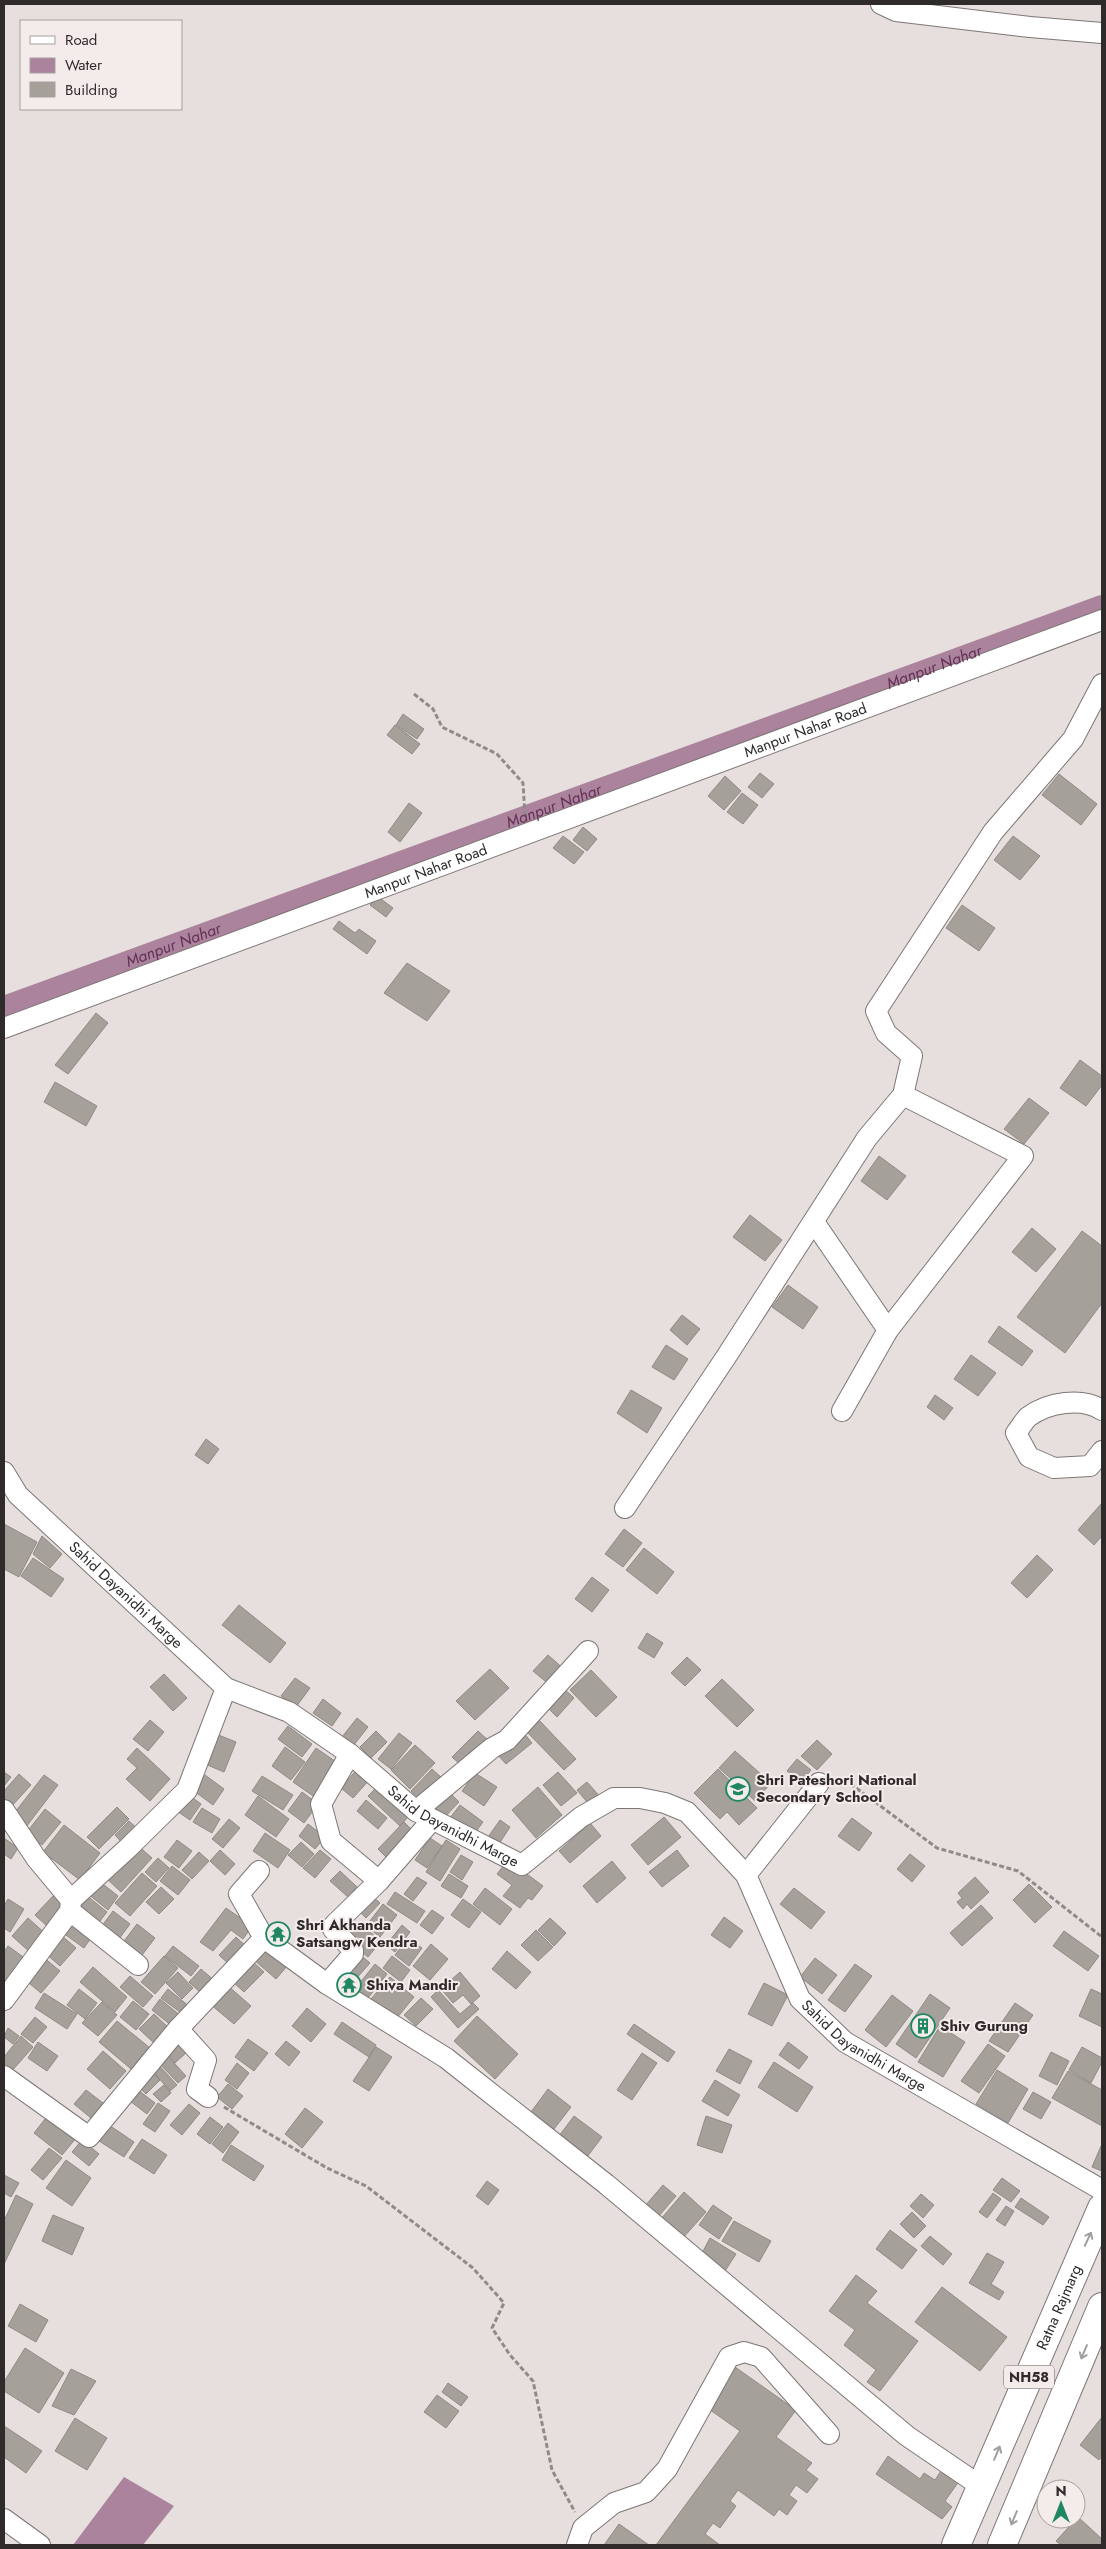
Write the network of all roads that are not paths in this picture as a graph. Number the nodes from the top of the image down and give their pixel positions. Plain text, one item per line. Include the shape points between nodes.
1 (881, 4) edge
2 (1102, 33) edge
3 (1102, 620) edge
4 (1102, 686) edge
5 (4, 1028) edge
6 (903, 1095) junction
7 (814, 1222) junction
8 (888, 1330) junction
9 (1102, 1410) edge
10 (842, 1411) dead end
11 (1102, 1451) edge
12 (4, 1472) edge
13 (625, 1508) dead end
14 (588, 1651) dead end
15 (226, 1688) junction
16 (350, 1754) junction
17 (819, 1783) road end
18 (4, 1810) edge
19 (424, 1816) junction
20 (259, 1870) dead end
21 (746, 1875) junction
22 (379, 1881) junction
23 (70, 1906) junction
24 (264, 1938) junction
25 (138, 1965) dead end
26 (327, 1984) junction
27 (4, 2000) edge
28 (178, 2029) junction
29 (4, 2076) edge
30 (208, 2097) road end
31 (1102, 2190) edge
32 (1102, 2208) edge
33 (1102, 2307) edge
34 (829, 2434) dead end
35 (982, 2487) junction
36 (4, 2519) edge
37 (580, 2537) edge
38 (40, 2545) edge
39 (956, 2545) edge
40 (1002, 2545) edge

1 - 2 street via 896,11
3 - 5 street, Manpur Nahar Road
4 - 6 street via 1073,739 993,832 876,1011 886,1034 912,1056
6 - 7 street via 867,1138
6 - 8 street via 1023,1156
7 - 8 street
7 - 13 street
8 - 10 street
9 - 11 street via 1092,1403 1058,1403 1028,1418 1016,1433 1029,1457 1054,1468 1090,1466
12 - 15 street, Sahid Dayanidhi Marge via 18,1495
14 - 19 street via 507,1740 492,1748
15 - 16 street, Sahid Dayanidhi Marge via 289,1712
15 - 23 street via 187,1790
16 - 19 street, Sahid Dayanidhi Marge
16 - 22 street via 321,1804 331,1841
17 - 21 street
18 - 23 street
19 - 21 street, Sahid Dayanidhi Marge via 522,1865 581,1818 614,1798 640,1798 687,1812
19 - 22 street
20 - 24 street via 239,1894
21 - 31 street, Sahid Dayanidhi Marge via 800,1999 845,2042
22 - 26 street via 334,1925 333,1929 353,1954
23 - 25 street
23 - 27 street
24 - 26 street
24 - 28 street
26 - 35 street via 446,2058 606,2184 907,2436
28 - 29 street via 89,2137
28 - 30 street via 206,2060 197,2089
35 -> 32 highway, Ratna Rajmarg / NH58
33 -> 40 highway, NH58
34 - 37 street via 761,2357 744,2352 729,2357 667,2470 646,2492 614,2503
35 - 39 highway, Ratna Rajmarg / NH58
36 - 38 street

